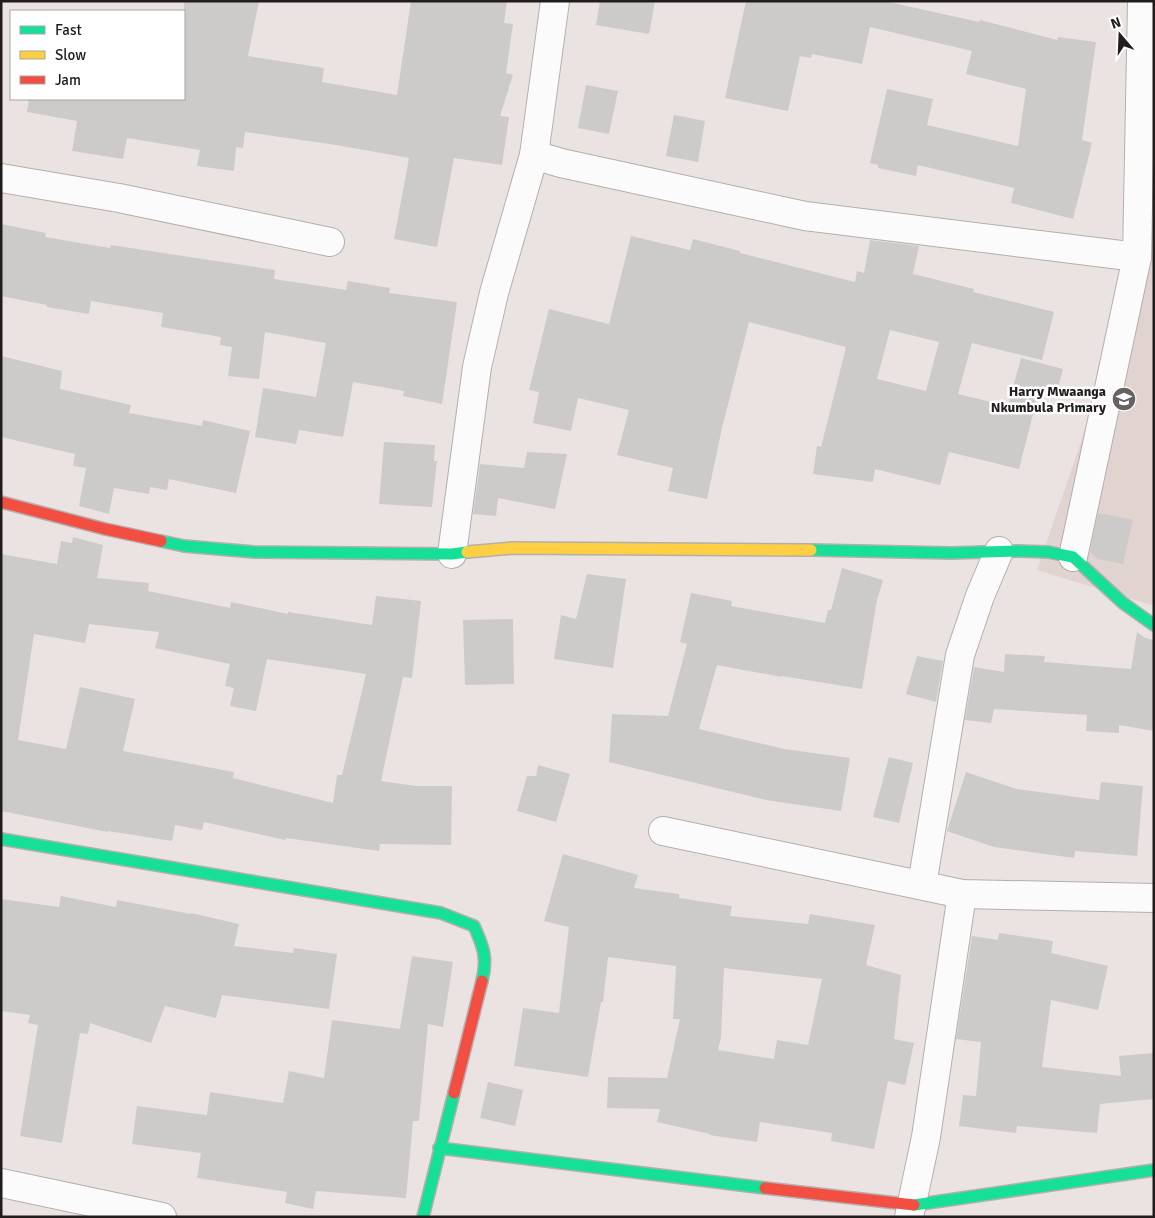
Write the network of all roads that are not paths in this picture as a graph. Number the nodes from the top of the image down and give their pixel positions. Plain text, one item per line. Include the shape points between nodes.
1 (555, 1) edge
2 (1142, 1) edge
3 (534, 155) junction
4 (1, 178) edge
5 (330, 242) dead end
6 (1137, 256) junction
7 (1, 502) edge
8 (999, 551) junction
9 (452, 554) junction
10 (1073, 558) junction
11 (1154, 625) edge
12 (663, 830) dead end
13 (1, 839) edge
14 (922, 885) junction
15 (962, 894) junction
16 (1154, 898) edge
17 (439, 1148) junction
18 (1154, 1170) edge
19 (1, 1183) edge
20 (909, 1212) edge
21 (162, 1217) edge
22 (423, 1217) edge

1 - 3 street
2 - 6 street
3 - 6 street via 805,216
3 - 9 street via 494,293 477,366
4 - 5 street via 119,198
6 - 10 street
7 - 9 street via 184,546 254,552
8 - 9 street via 512,548
8 - 10 street via 1048,552
8 - 14 street via 960,655
10 - 11 street via 1122,603
12 - 14 street
13 - 17 street via 441,913 474,926 483,946 486,966
14 - 15 street
15 - 16 street
15 - 20 street via 926,1138
17 - 20 street
17 - 22 street
18 - 20 street
19 - 21 street

